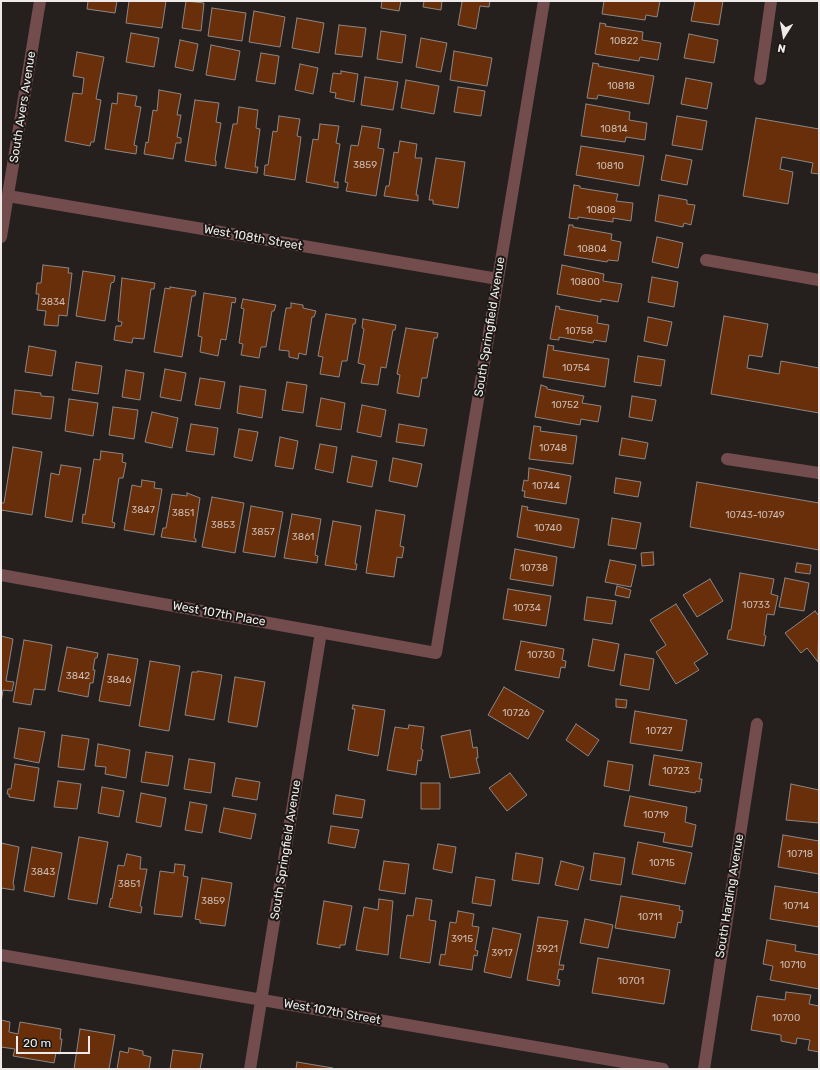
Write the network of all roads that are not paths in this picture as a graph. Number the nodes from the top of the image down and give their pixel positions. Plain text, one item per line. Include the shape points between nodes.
1 (40, 1) edge
2 (544, 1) edge
3 (771, 1) edge
4 (760, 79) dead end
5 (8, 196) junction
6 (1, 237) edge
7 (706, 260) dead end
8 (498, 279) junction
9 (819, 280) edge
10 (727, 459) dead end
11 (819, 473) edge
12 (1, 574) edge
13 (321, 632) junction
14 (436, 653) joint
15 (757, 724) dead end
16 (1, 955) edge
17 (261, 1000) junction
18 (250, 1069) edge
19 (663, 1069) edge
20 (704, 1069) edge

1 - 5 street, South Avers Avenue
2 - 8 street, South Springfield Avenue
3 - 4 street
5 - 6 street, South Avers Avenue
5 - 8 street, West 108th Street
7 - 9 street
8 - 14 street, South Springfield Avenue
10 - 11 street
12 - 13 street, West 107th Place
13 - 14 street, West 107th Place
13 - 17 street, South Springfield Avenue
15 - 20 street, South Harding Avenue
16 - 17 street, West 107th Street
17 - 18 street, South Springfield Avenue
17 - 19 street, West 107th Street

